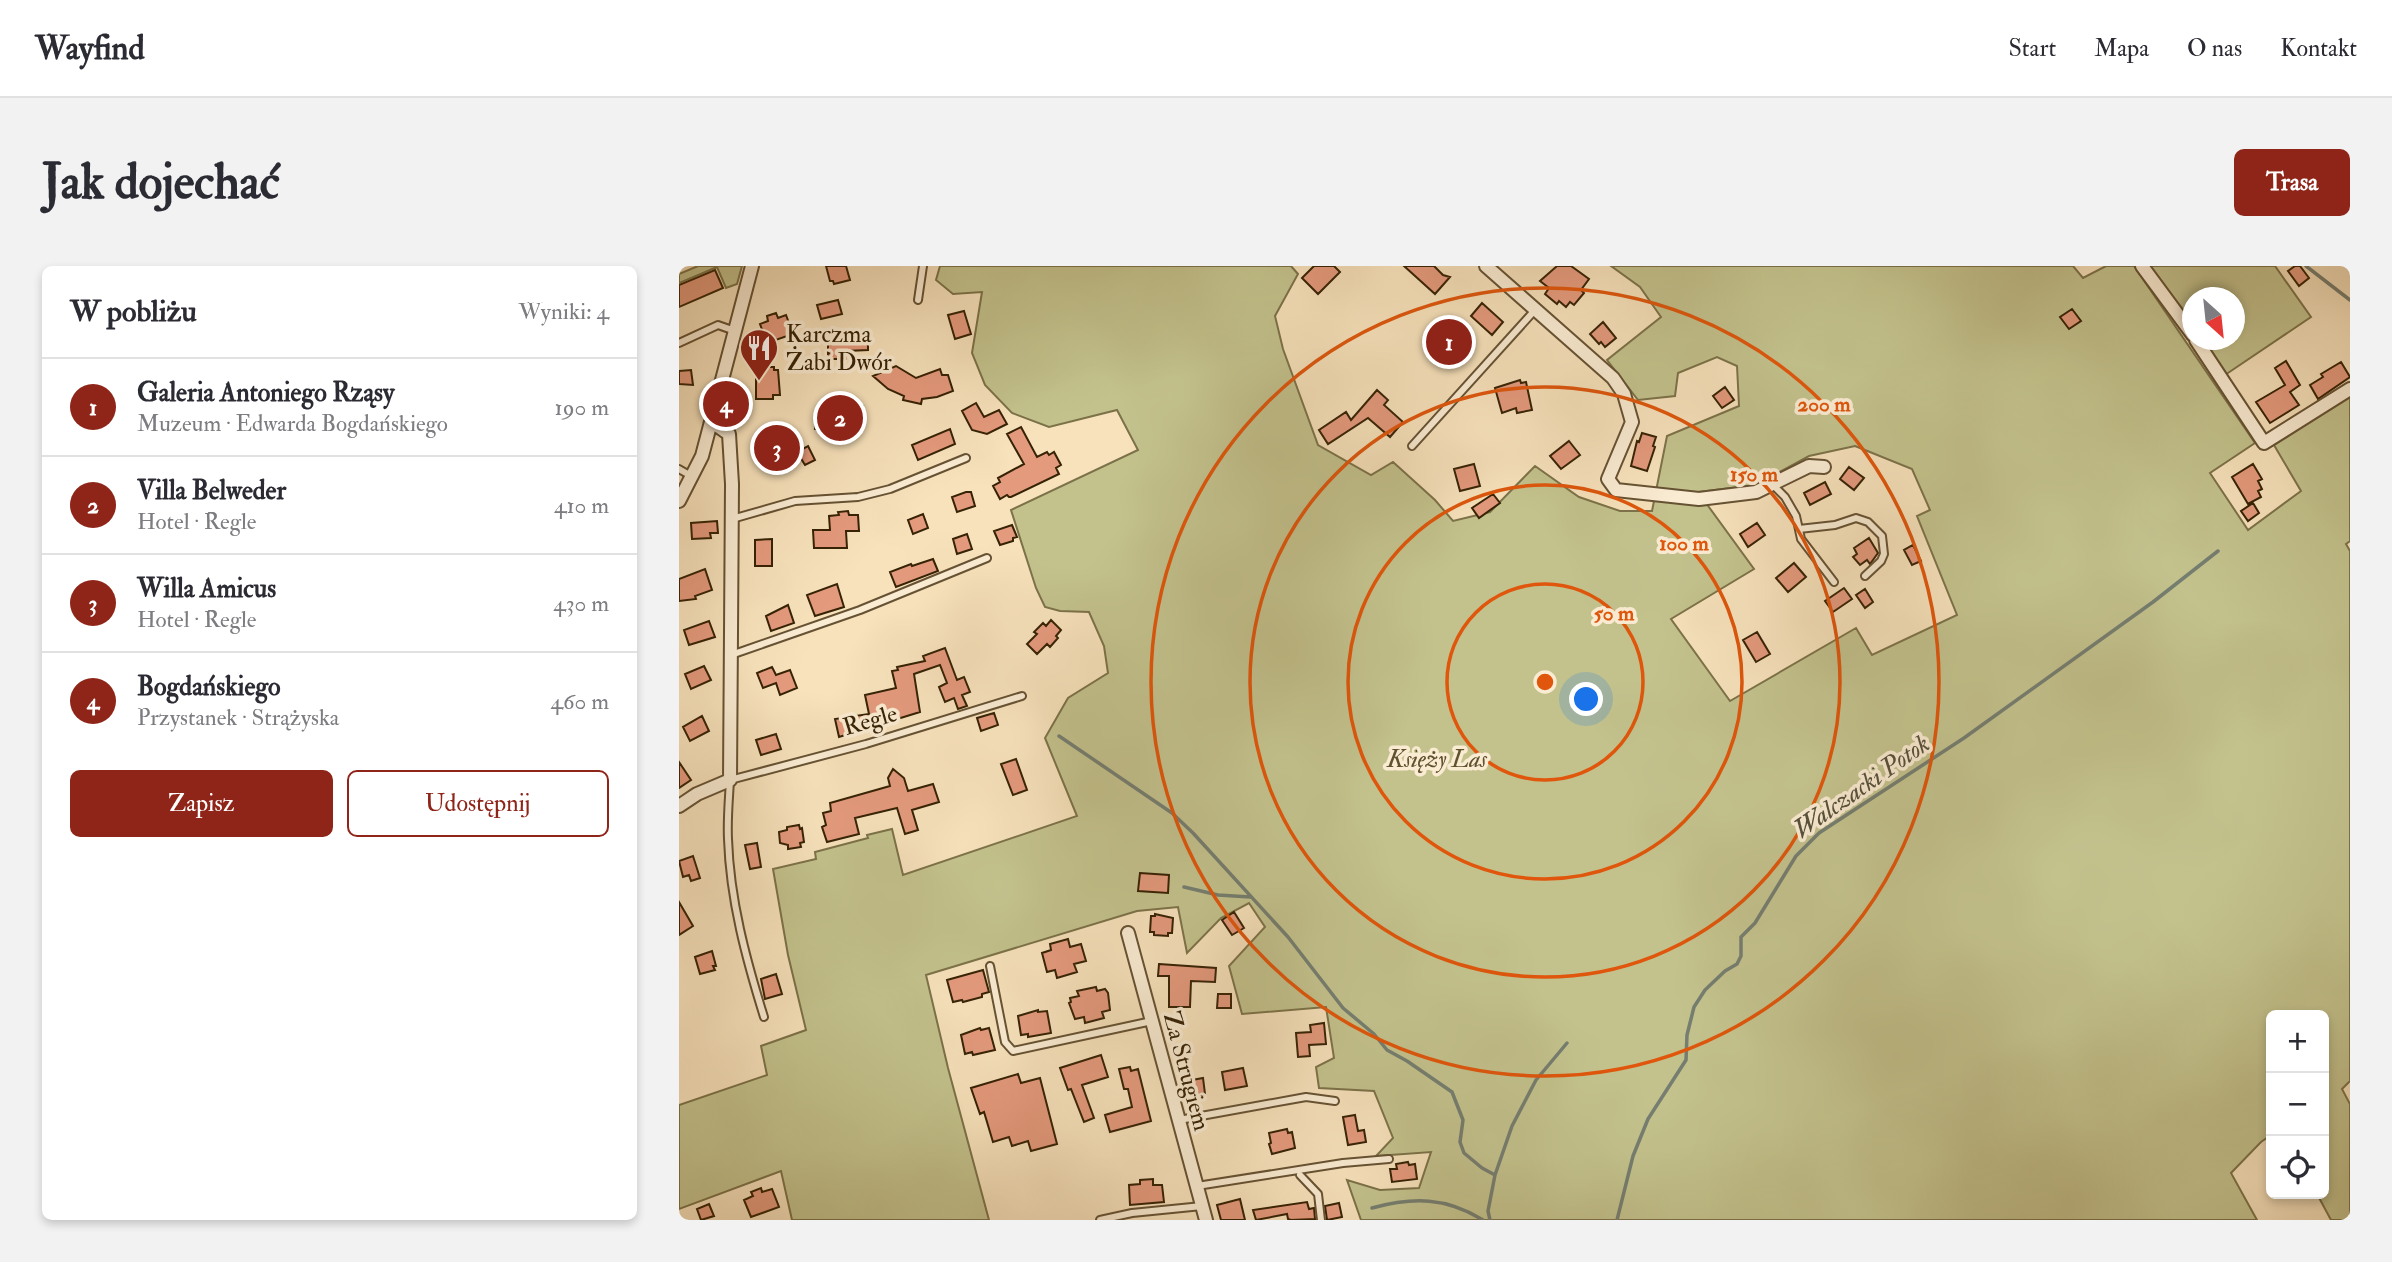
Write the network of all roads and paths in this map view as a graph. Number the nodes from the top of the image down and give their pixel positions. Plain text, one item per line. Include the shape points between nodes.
1 (752, 266) edge
2 (923, 266) edge
3 (1486, 266) edge
4 (2142, 266) edge
5 (918, 300) dead end
6 (1536, 309) junction
7 (2182, 320) edge
8 (736, 331) junction
9 (679, 342) edge
10 (2203, 350) edge
11 (2350, 389) edge
12 (712, 422) junction
13 (1412, 446) dead end
14 (966, 458) dead end
15 (1824, 467) dead end
16 (679, 470) edge
17 (693, 477) junction
18 (1772, 485) junction
19 (679, 501) edge
20 (731, 519) junction
21 (1799, 529) junction
22 (987, 558) dead end
23 (1864, 576) dead end
24 (1834, 582) dead end
25 (731, 655) junction
26 (1022, 696) dead end
27 (730, 780) junction
28 (679, 806) edge
29 (1128, 933) dead end
30 (990, 966) dead end
31 (764, 1017) dead end
32 (1152, 1021) junction
33 (1335, 1101) dead end
34 (1179, 1120) junction
35 (1389, 1159) dead end
36 (1300, 1175) dead end
37 (1197, 1186) junction
38 (1202, 1206) junction
39 (1100, 1220) edge
40 (1206, 1220) edge
41 (1321, 1220) edge

1 - 8 street
2 - 5 lane
3 - 6 street
4 - 7 street
6 - 13 lane
6 - 18 street via 1613,378 1624,394 1632,422 1608,479 1616,490 1699,499 1756,492
8 - 9 lane via 717,325
8 - 12 street
10 - 11 street via 2264,443
12 - 17 street
12 - 20 street via 729,434
14 - 20 lane via 890,489 795,501
15 - 18 street via 1809,466
16 - 17 lane
17 - 19 street
18 - 21 lane via 1785,497
20 - 25 street
21 - 23 lane via 1835,526 1856,518 1868,522 1882,536 1884,554
21 - 24 lane
22 - 25 lane via 860,610
25 - 27 street
26 - 27 lane, Regle
27 - 28 street, Regle
27 - 31 lane via 727,837 732,887
29 - 32 street, Za Strugiem
30 - 32 lane via 1005,1042 1013,1051
32 - 34 street, Za Strugiem
33 - 34 lane via 1306,1097
34 - 37 street, Za Strugiem
35 - 37 lane
36 - 41 lane via 1318,1194
37 - 38 street, Za Strugiem
38 - 39 lane
38 - 40 street, Za Strugiem

